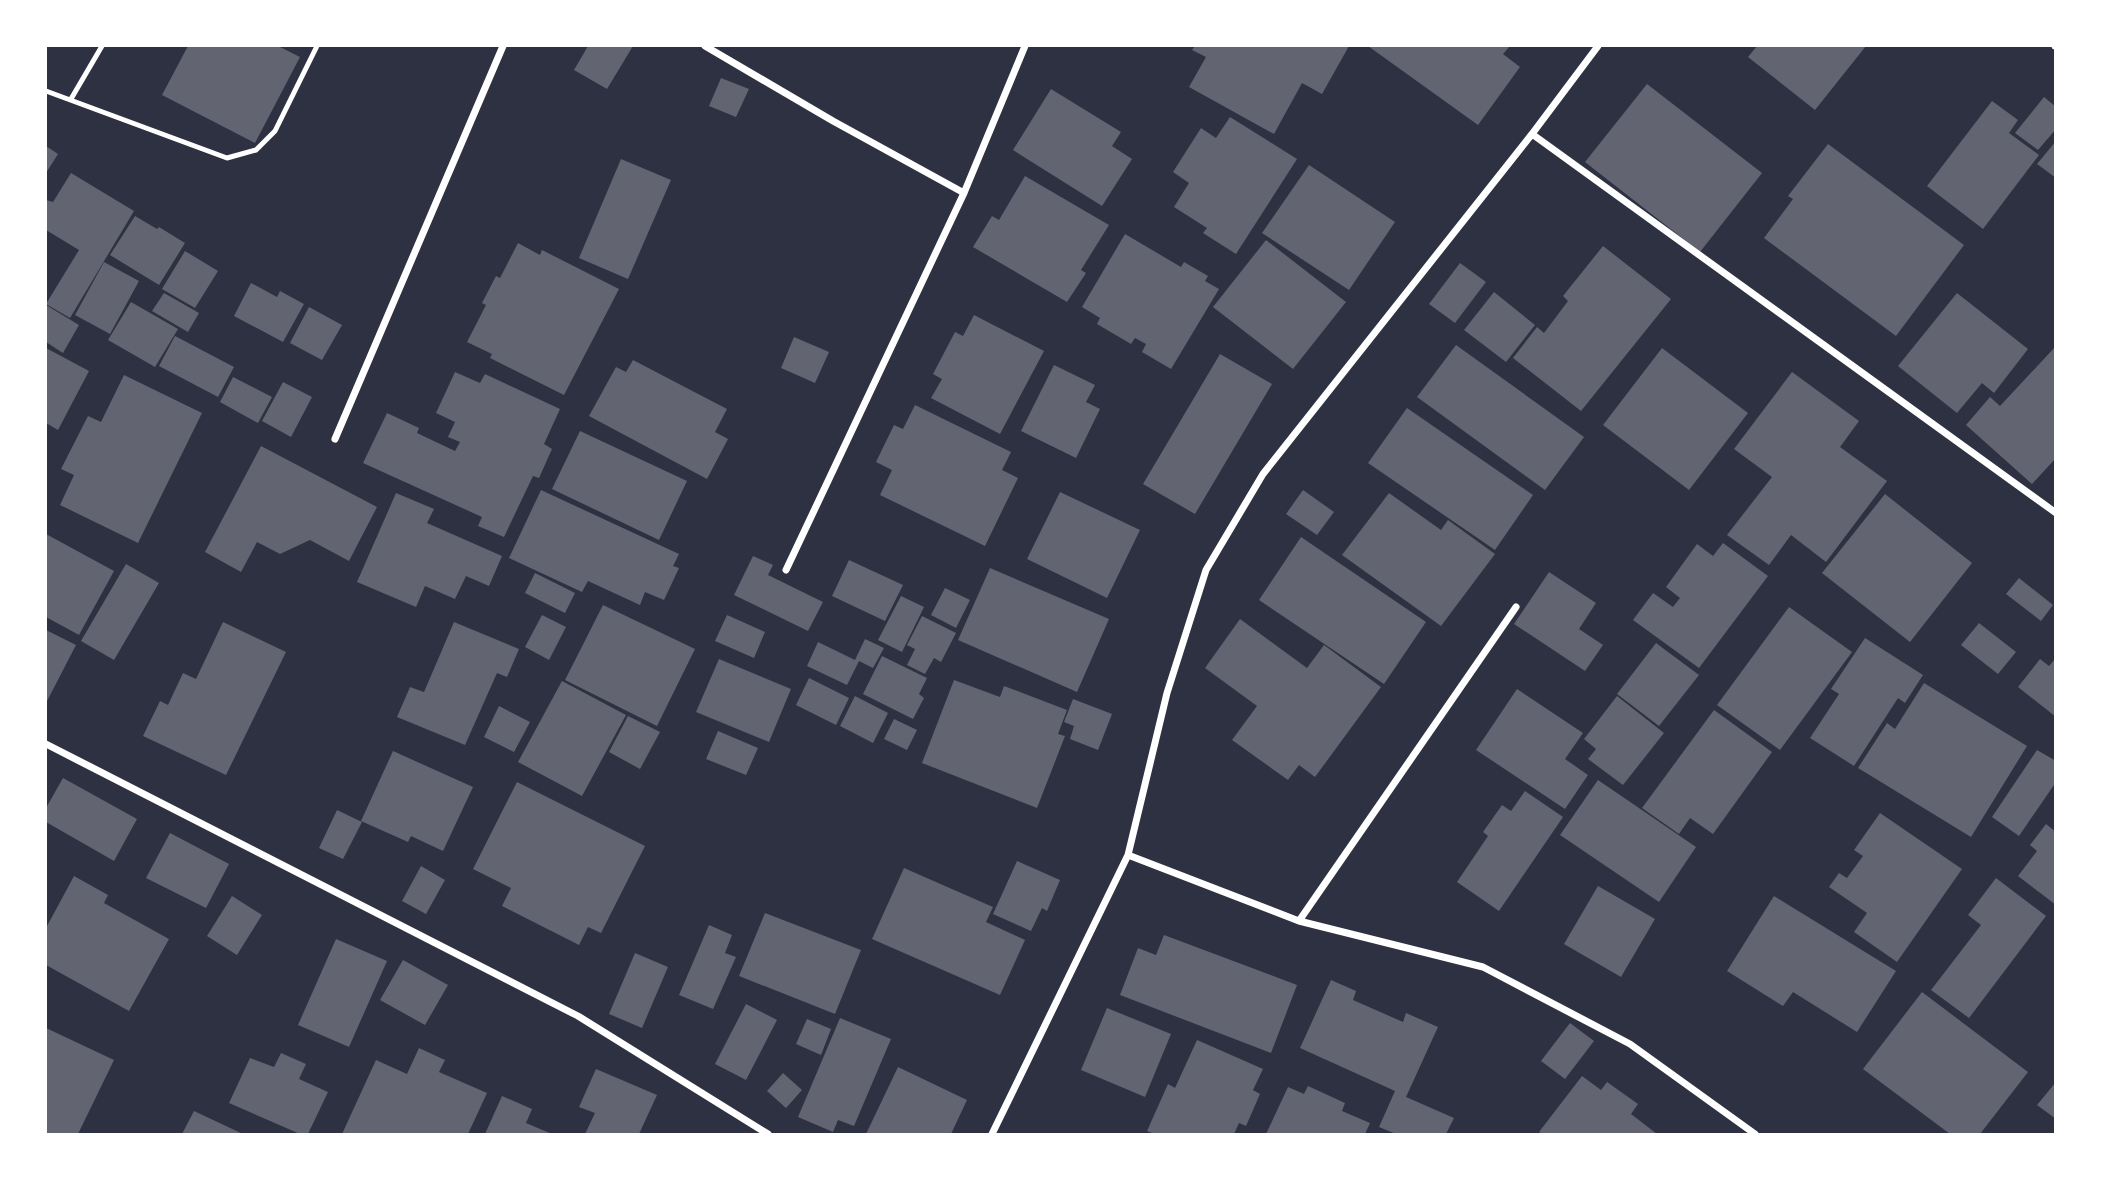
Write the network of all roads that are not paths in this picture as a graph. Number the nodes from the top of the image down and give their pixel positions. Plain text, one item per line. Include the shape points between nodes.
1 (102, 46) edge
2 (317, 46) edge
3 (503, 46) edge
4 (705, 46) edge
5 (1025, 46) edge
6 (1598, 46) edge
7 (46, 90) edge
8 (71, 99) junction
9 (1532, 134) junction
10 (964, 193) junction
11 (335, 439) dead end
12 (2056, 513) edge
13 (786, 570) dead end
14 (1516, 607) dead end
15 (46, 744) edge
16 (1128, 855) junction
17 (1299, 921) junction
18 (768, 1135) edge
19 (992, 1135) edge
20 (1755, 1135) edge

1 - 8 lane
2 - 8 lane via 275,131 256,150 227,158
3 - 11 street
4 - 10 street
5 - 10 street
6 - 9 street
7 - 8 lane
9 - 12 street
9 - 16 street via 1263,474 1206,570 1167,693
10 - 13 street
14 - 17 street
15 - 18 street via 578,1016
16 - 17 street
16 - 19 street
17 - 20 street via 1483,967 1630,1044

